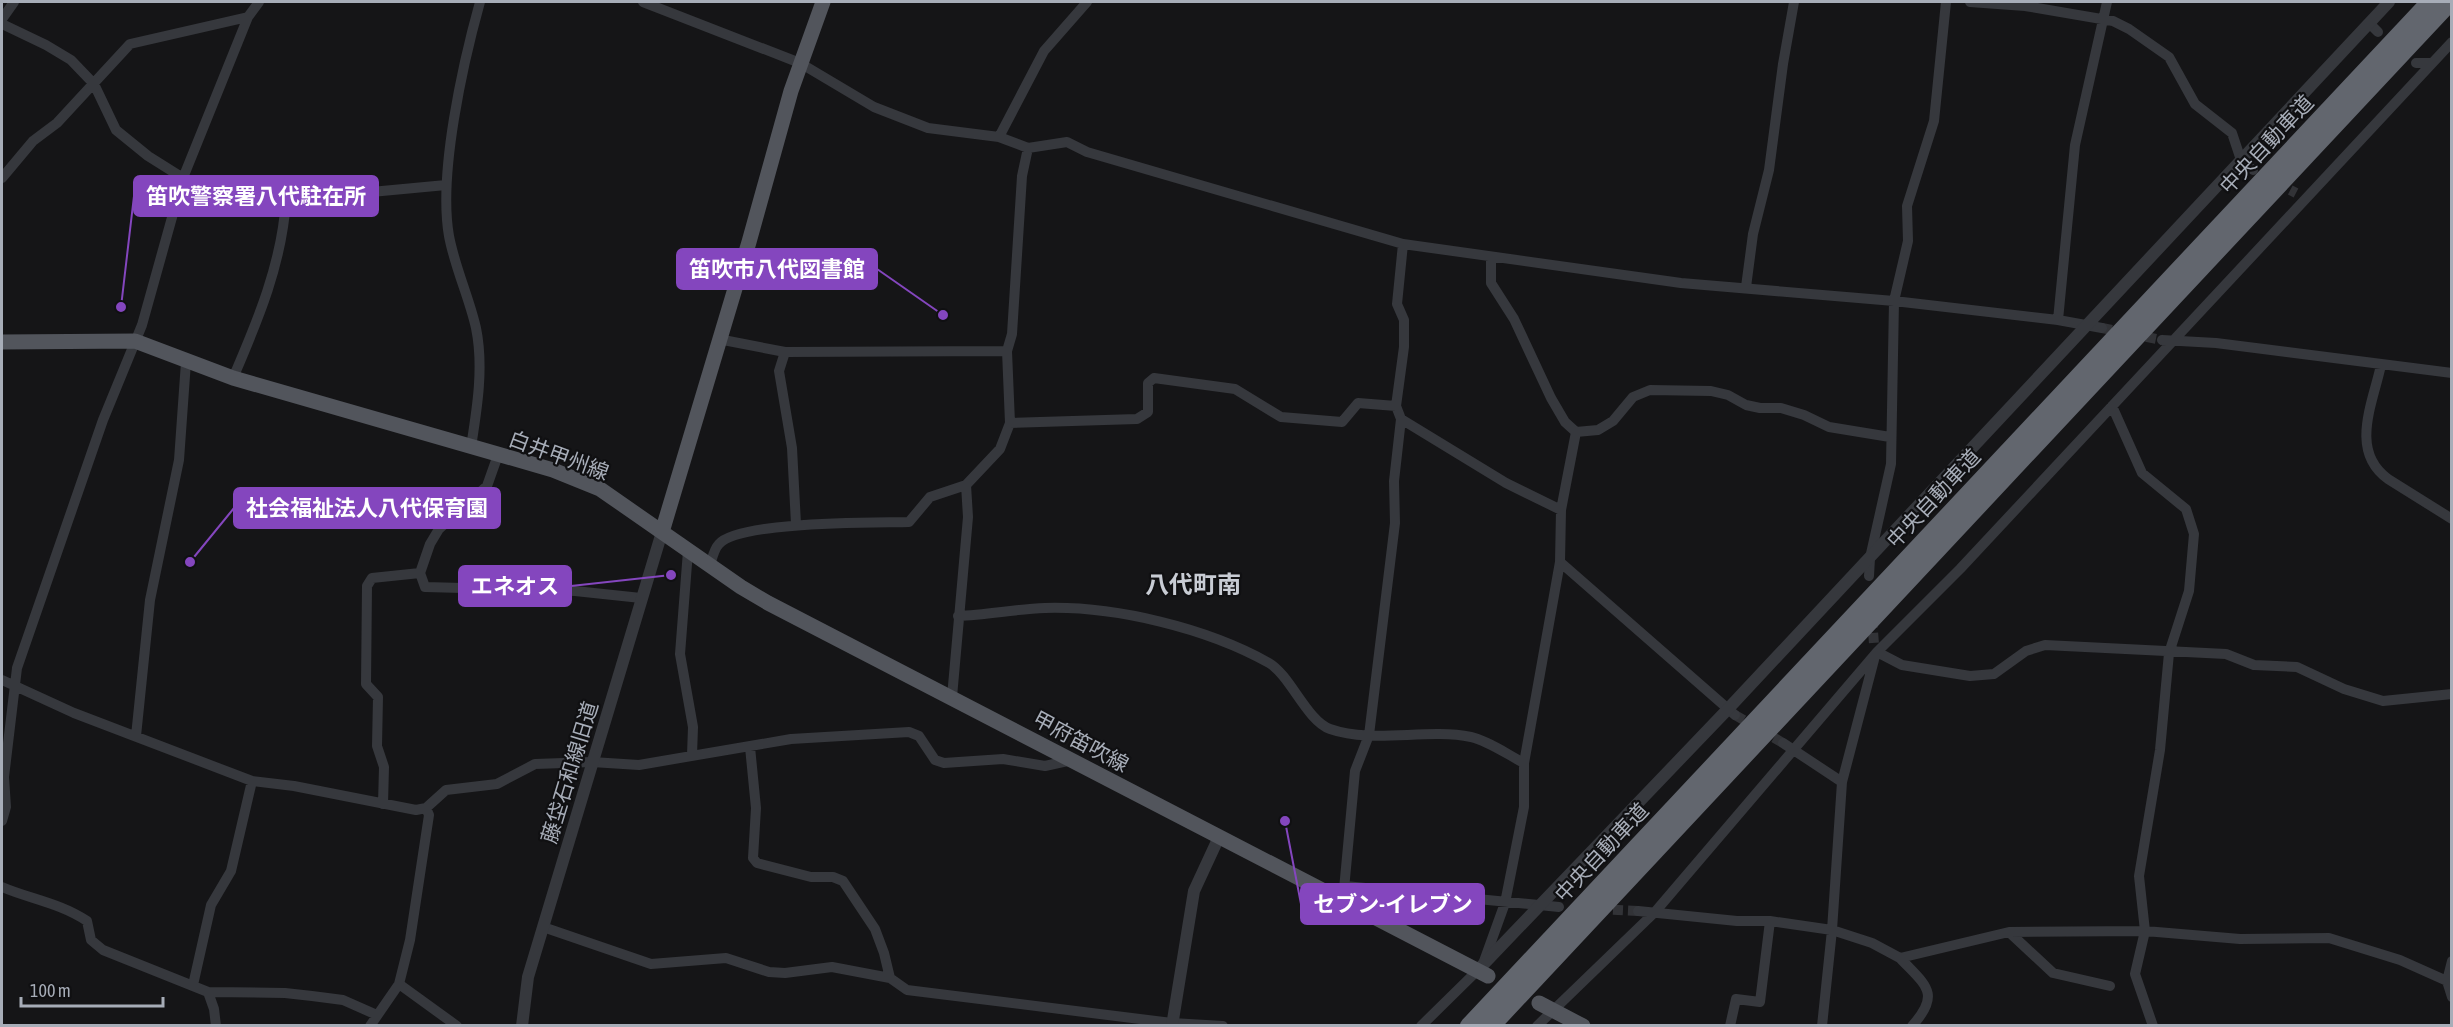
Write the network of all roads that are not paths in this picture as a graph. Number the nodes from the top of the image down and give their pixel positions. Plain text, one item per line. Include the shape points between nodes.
1 (14, 2) edge
2 (259, 2) edge
3 (480, 2) edge
4 (643, 2) edge
5 (823, 2) edge
6 (1088, 2) edge
7 (1794, 2) edge
8 (1946, 2) edge
9 (1970, 2) edge
10 (2107, 2) edge
11 (2389, 2) edge
12 (2430, 2) edge
13 (2450, 2) edge
14 (248, 17) junction
15 (2, 19) edge
16 (2104, 20) junction
17 (2369, 22) junction
18 (2, 24) edge
19 (2378, 32) dead end
20 (2451, 42) edge
21 (800, 63) junction
22 (2416, 63) dead end
23 (2432, 63) junction
24 (94, 84) junction
25 (999, 137) junction
26 (1028, 148) junction
27 (2241, 160) junction
28 (2253, 170) dead end
29 (2, 178) edge
30 (183, 178) junction
31 (446, 185) junction
32 (2296, 193) tunnel mouth
33 (2307, 199) junction
34 (286, 200) junction
35 (1403, 244) junction
36 (1491, 257) junction
37 (1746, 287) junction
38 (1894, 302) junction
39 (2058, 320) junction
40 (2086, 327) junction
41 (2102, 328) tunnel mouth
42 (718, 339) junction
43 (2167, 340) junction
44 (135, 341) junction
45 (2, 342) edge
46 (1007, 351) junction
47 (785, 352) junction
48 (186, 362) junction
49 (2381, 365) junction
50 (2451, 372) edge
51 (233, 378) junction
52 (1395, 406) junction
53 (2112, 406) junction
54 (1401, 419) junction
55 (1010, 423) junction
56 (1576, 432) junction
57 (1890, 437) junction
58 (471, 447) junction
59 (498, 455) junction
60 (966, 485) junction
61 (1561, 510) junction
62 (2451, 519) edge
63 (796, 524) junction
64 (662, 532) junction
65 (688, 551) junction
66 (1870, 558) junction
67 (1560, 562) junction
68 (710, 566) junction
69 (420, 573) junction
70 (1869, 576) dead end
71 (641, 598) junction
72 (958, 616) junction
73 (1875, 648) junction
74 (2169, 653) junction
75 (2, 680) edge
76 (14, 684) junction
77 (2451, 694) edge
78 (952, 697) junction
79 (1731, 713) junction
80 (1369, 735) junction
81 (136, 736) junction
82 (1788, 746) junction
83 (750, 747) junction
84 (692, 755) junction
85 (1072, 760) junction
86 (592, 762) junction
87 (1524, 763) junction
88 (252, 781) junction
89 (1842, 782) junction
90 (383, 804) junction
91 (426, 808) junction
92 (2, 821) edge
93 (1219, 837) junction
94 (2, 887) edge
95 (1344, 893) junction
96 (1505, 903) junction
97 (1540, 906) junction
98 (1559, 907) dead end
99 (1638, 911) tunnel mouth
100 (1655, 912) junction
101 (1770, 921) junction
102 (543, 927) junction
103 (1832, 930) junction
104 (2009, 932) junction
105 (2145, 932) junction
106 (1900, 957) junction
107 (2451, 961) edge
108 (1549, 964) junction
109 (1483, 970) junction
110 (890, 978) junction
111 (2447, 981) junction
112 (399, 984) junction
113 (193, 985) junction
114 (2110, 986) dead end
115 (208, 992) junction
116 (2451, 997) edge
117 (1546, 1006) junction
118 (377, 1015) junction
119 (1172, 1024) edge
120 (216, 1026) edge
121 (370, 1026) edge
122 (456, 1026) edge
123 (522, 1026) edge
124 (1223, 1026) edge
125 (1421, 1026) edge
126 (1469, 1026) edge
127 (1491, 1026) edge
128 (1499, 1026) edge
129 (1538, 1026) edge
130 (1583, 1026) edge
131 (1730, 1026) edge
132 (1822, 1026) edge
133 (1912, 1026) edge
134 (2153, 1026) edge

1 - 15 street
2 - 14 street
3 - 31 street via 471,33
4 - 21 street
5 - 21 main road
6 - 25 street via 1044,51
7 - 37 street via 1769,170 1753,234
8 - 38 street via 1934,121 1907,206 1908,241
9 - 16 street via 2025,6
10 - 16 street
11 - 17 street
12 - 126 highway, 中央自動車道
13 - 108 highway, 中央自動車道
14 - 24 street via 130,44
14 - 30 street
16 - 27 street via 2129,29 2169,57 2195,104 2232,132
16 - 39 street via 2075,145
17 - 19 street
17 - 27 street
18 - 24 street via 71,60
20 - 23 street
21 - 25 street via 874,107 928,128
21 - 42 main road
22 - 23 street
23 - 33 street
24 - 29 street via 57,123 33,141
24 - 30 street via 116,130
25 - 26 street
26 - 35 street via 1067,142 1087,152
26 - 46 street via 1022,176 1012,334
27 - 28 street
27 - 40 street
30 - 34 street via 245,201
30 - 44 street
31 - 34 street
31 - 58 street via 449,235 476,331 478,405
32 - 33 street
33 - 43 street
34 - 51 street via 284,236 266,299
35 - 36 street
35 - 52 street via 1397,304 1404,321 1404,347
36 - 37 street via 1681,283
36 - 56 street via 1491,283 1514,319 1561,414
37 - 38 street
38 - 39 street
38 - 57 street
39 - 40 street
40 - 41 street
40 - 66 street
42 - 47 street
42 - 64 main road
43 - 49 street
43 - 53 street
44 - 45 main road, 白井甲州線
44 - 48 main road, 白井甲州線
44 - 76 street via 79,487
46 - 47 street
46 - 55 street
47 - 63 street via 779,371 792,448
48 - 51 main road, 白井甲州線
48 - 81 street via 179,460 150,600
49 - 50 street
49 - 62 street via 2364,434 2369,459 2388,480
51 - 58 main road, 白井甲州線
52 - 54 street
52 - 55 street via 1358,404 1342,422 1329,423 1281,417 1235,389 1154,378 1148,383 1148,412 1137,419
53 - 73 street via 1960,569
53 - 74 street via 2142,472 2176,498 2192,519 2189,591
54 - 61 street via 1506,483
54 - 80 street via 1394,480 1395,523
55 - 60 street via 1000,449
56 - 57 street via 1598,430 1613,421 1633,397 1650,390 1690,390 1719,393 1746,405 1781,408 1829,427
56 - 61 street
57 - 66 street via 1891,464
58 - 59 main road, 白井甲州線
59 - 64 main road, 白井甲州線 via 553,470 600,489
59 - 69 street via 487,486 439,529
60 - 63 street via 930,497 909,522
60 - 72 street via 968,517
61 - 67 street
63 - 68 street via 728,539 718,544
64 - 65 main road, 甲府笛吹線
64 - 71 street, 藤垈石和線旧道
65 - 68 main road, 甲府笛吹線
65 - 84 street via 680,654 693,728
66 - 70 street
66 - 79 street
67 - 79 street
67 - 87 street
68 - 78 main road, 甲府笛吹線 via 768,603
69 - 71 street via 425,587 430,589 575,591
69 - 90 street via 372,578 367,586 366,684 378,697 377,746 384,767
71 - 86 street, 藤垈石和線旧道
72 - 78 street
72 - 80 street via 1043,608 1096,609 1140,616 1243,650 1267,662 1276,667 1303,704 1328,729
73 - 74 street via 1902,665 1970,676 1994,674 2026,651 2046,645
73 - 82 street
73 - 89 street
74 - 77 street via 2226,654 2253,665 2297,668 2383,701
74 - 105 street via 2160,750 2139,876
75 - 76 street
76 - 81 street via 74,713
76 - 92 street
78 - 85 main road, 甲府笛吹線
79 - 97 street
80 - 87 street via 1473,737
80 - 95 street via 1355,771
81 - 88 street
82 - 89 street
82 - 100 street
83 - 84 street
83 - 85 street via 791,739 909,732 920,736 935,760 944,763 1003,759 1045,766
83 - 110 street via 756,808 753,858 757,864 843,881 875,929
84 - 86 street via 639,765
85 - 93 main road, 甲府笛吹線
86 - 91 street via 535,764 497,784 446,790
86 - 102 street, 藤垈石和線旧道
87 - 96 street via 1524,807
88 - 90 street
88 - 113 street via 231,871 211,905
89 - 103 street
90 - 91 street
91 - 112 street via 429,816 410,940
93 - 95 main road, 甲府笛吹線
93 - 119 street via 1194,891
94 - 113 street via 76,914 87,921 91,940 103,950
95 - 96 street
95 - 109 main road, 甲府笛吹線
96 - 97 street
96 - 109 street
97 - 98 street
97 - 109 street
99 - 100 street
100 - 101 street
100 - 117 street
101 - 103 street
101 - 131 street via 1760,1002 1736,999
102 - 110 street via 651,964 726,958 769,972 832,967
102 - 123 street, 藤垈石和線旧道 via 528,977
103 - 106 street
103 - 132 street
104 - 105 street
104 - 106 street
104 - 114 street via 2054,973
105 - 111 street via 2240,939 2329,938 2400,960
105 - 134 street via 2135,974
106 - 133 street via 1925,985 1929,999 1926,1010
107 - 111 street
108 - 127 highway, 中央自動車道
108 - 128 highway
109 - 125 street
110 - 119 street via 907,990
111 - 116 street
112 - 118 street
112 - 122 street
113 - 115 street
115 - 118 street via 285,993 343,1000
115 - 120 street
117 - 129 street
117 - 130 main road
118 - 121 street
119 - 124 street

